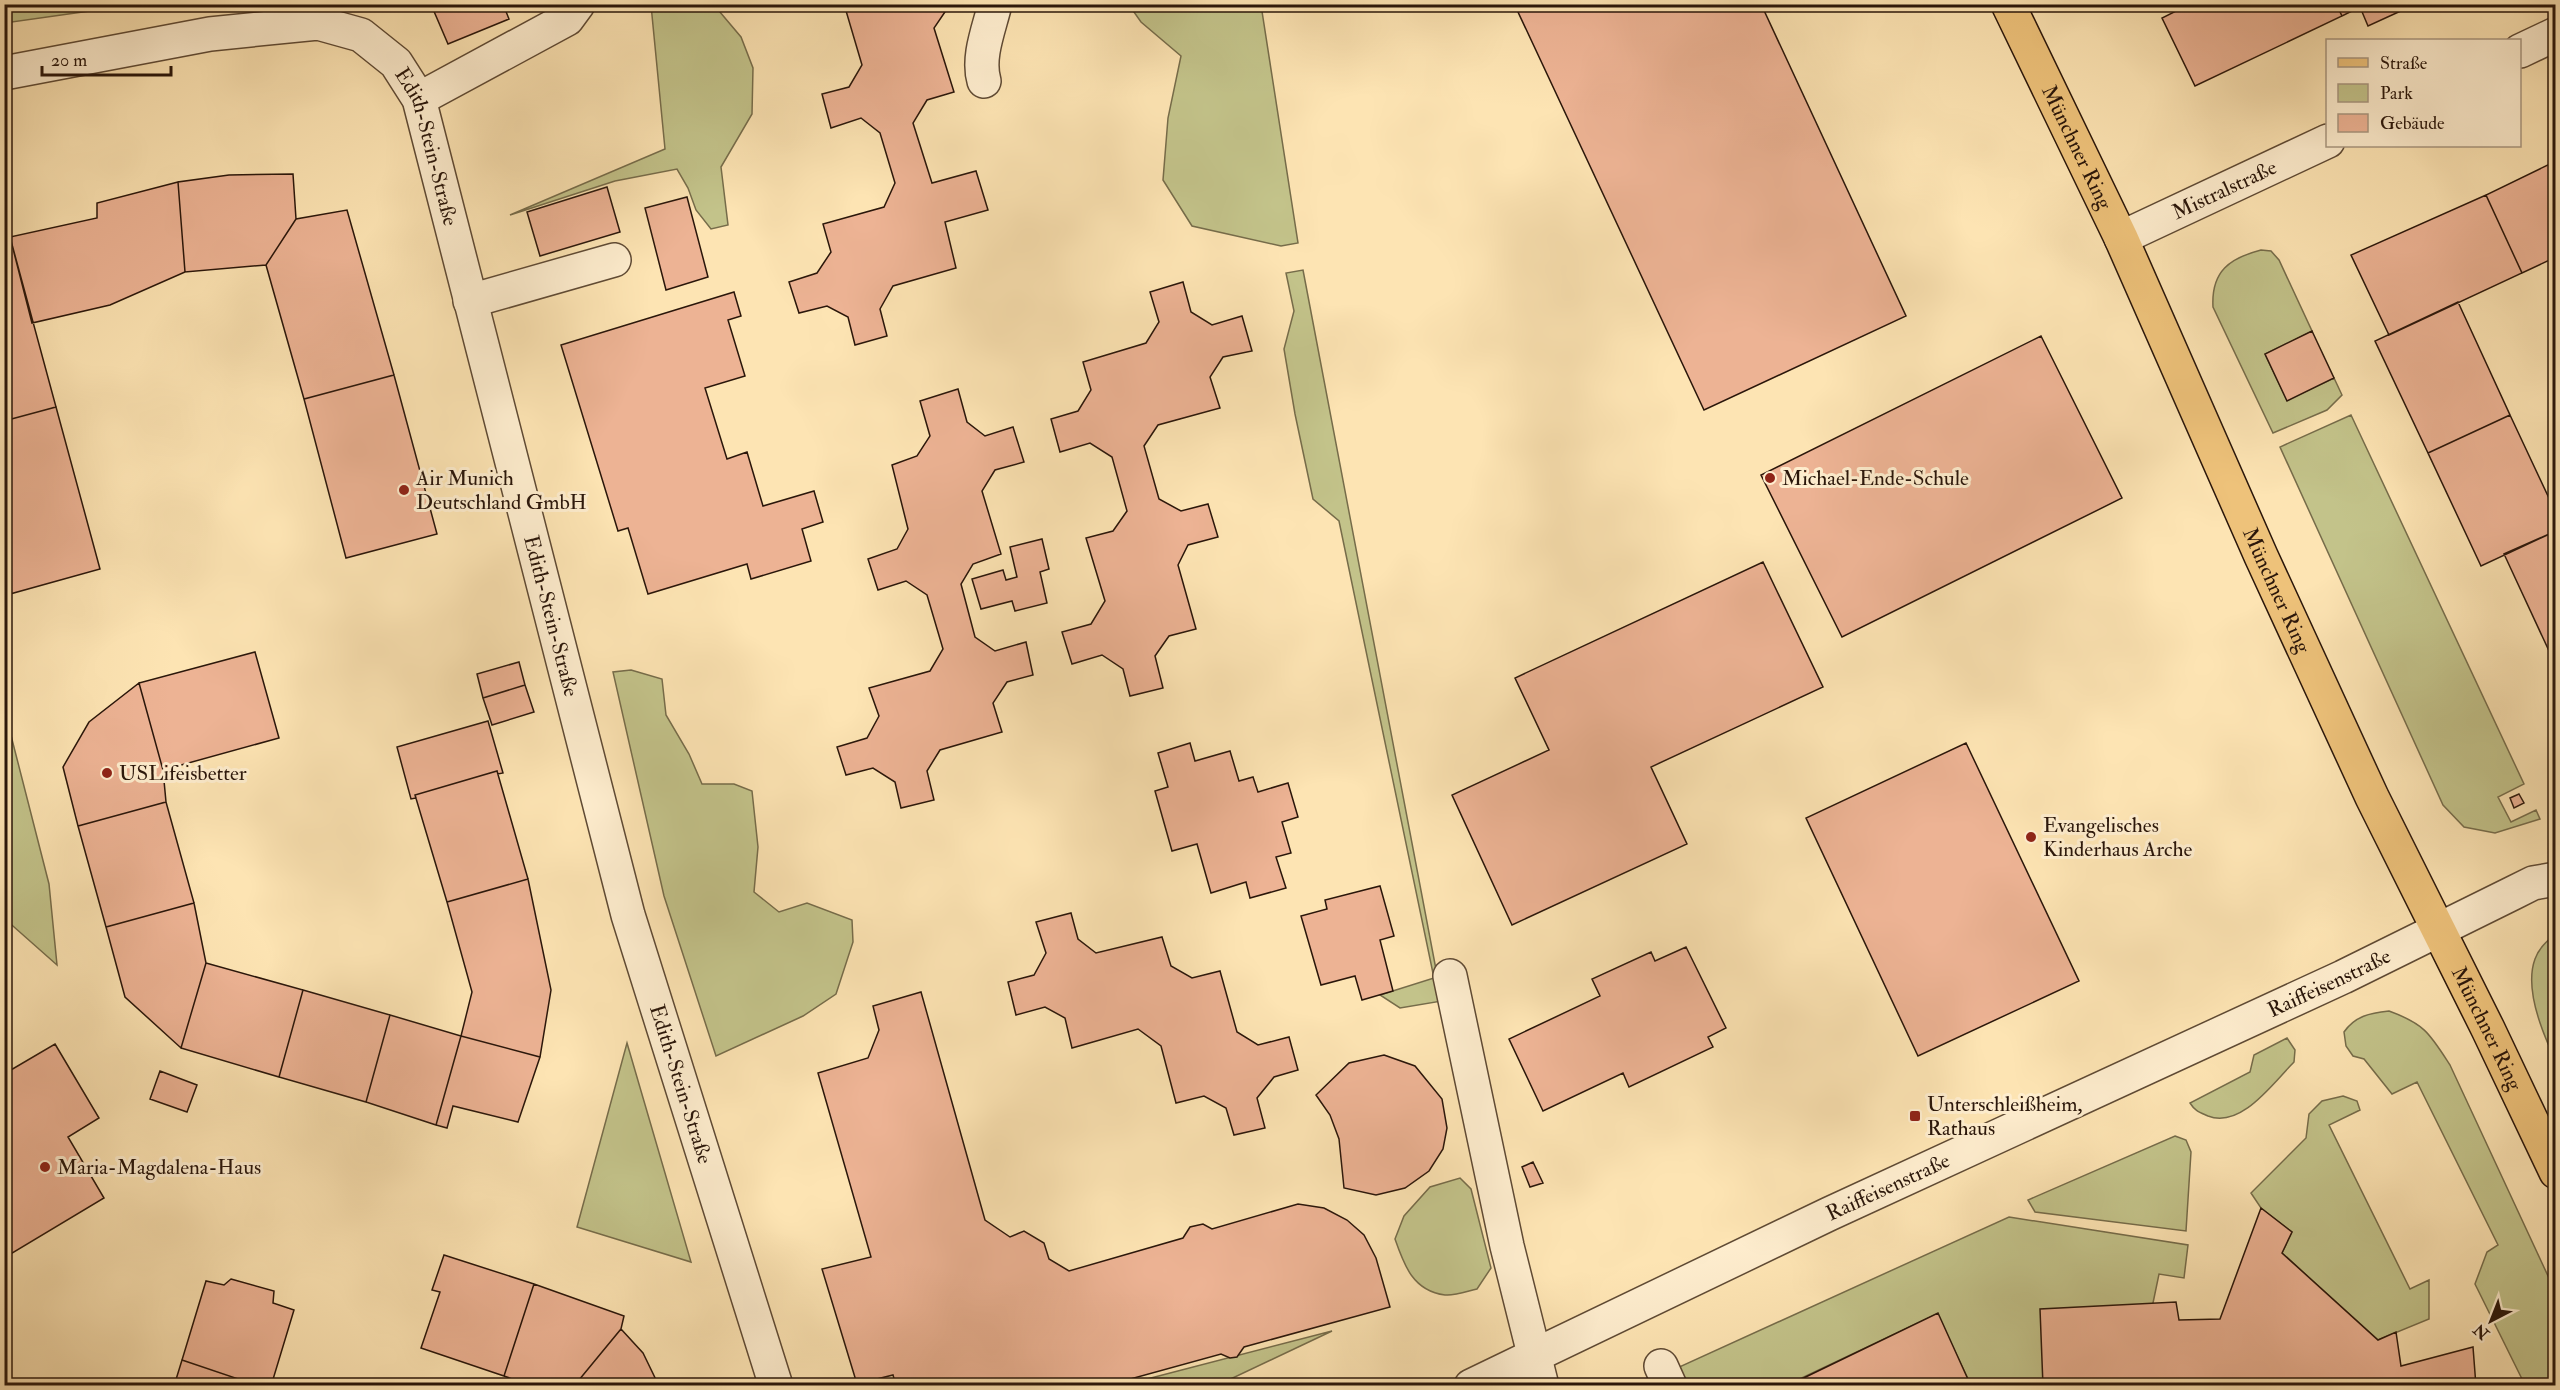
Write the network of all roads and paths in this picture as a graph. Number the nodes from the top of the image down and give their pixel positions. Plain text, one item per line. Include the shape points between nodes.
1 (578, 4) edge
2 (994, 4) edge
3 (2008, 4) edge
4 (2556, 34) edge
5 (2521, 51) edge
6 (4, 73) edge
7 (984, 81) dead end
8 (419, 99) junction
9 (2326, 142) edge
10 (2121, 238) junction
11 (614, 260) dead end
12 (470, 301) junction
13 (2556, 879) edge
14 (2438, 930) junction
15 (1450, 976) dead end
16 (2556, 1172) edge
17 (1538, 1371) edge
18 (776, 1386) edge
19 (1471, 1386) edge

1 - 8 street via 567,19
2 - 7 street via 982,58
3 - 10 main road, Münchner Ring
4 - 5 street
6 - 8 street, Edith-Stein-Straße via 210,33 318,23 361,35 396,63
8 - 12 street, Edith-Stein-Straße
9 - 10 street, Mistralstraße
10 - 14 main road, Münchner Ring via 2266,567
11 - 12 street
12 - 18 street, Edith-Stein-Straße via 628,915
13 - 14 street, Raiffeisenstraße via 2533,884
14 - 16 main road, Münchner Ring
14 - 17 street, Raiffeisenstraße via 1829,1214
15 - 17 street via 1507,1246
17 - 19 street, Raiffeisenstraße

